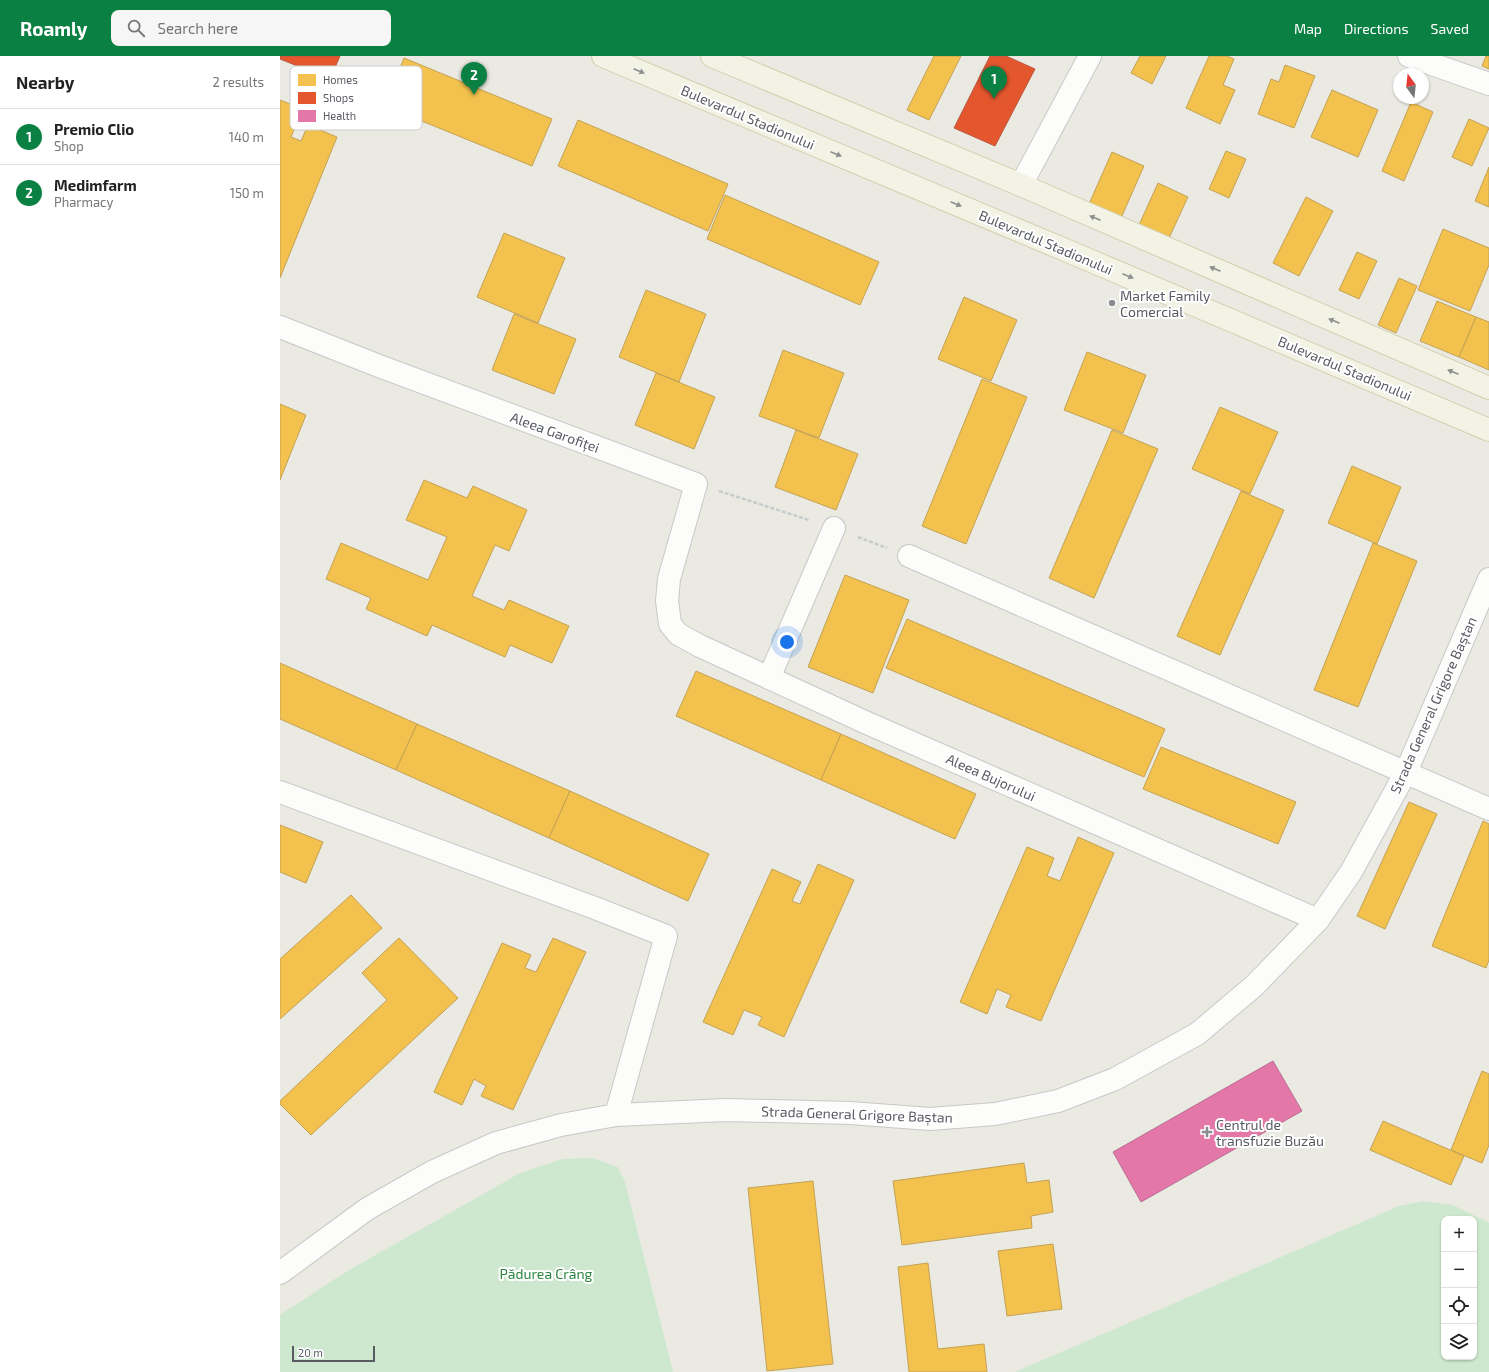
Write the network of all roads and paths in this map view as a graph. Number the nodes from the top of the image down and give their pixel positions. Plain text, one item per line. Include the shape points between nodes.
1 (603, 56) edge
2 (712, 56) edge
3 (1090, 56) edge
4 (1410, 56) edge
5 (1489, 84) edge
6 (1020, 185) junction
7 (280, 327) edge
8 (1489, 388) edge
9 (1489, 430) edge
10 (696, 484) junction
11 (834, 528) junction
12 (909, 556) joint
13 (1489, 579) edge
14 (769, 678) junction
15 (1406, 772) junction
16 (280, 792) edge
17 (1489, 809) edge
18 (1318, 920) junction
19 (616, 1115) junction
20 (280, 1273) edge

1 -> 9 main road, Bulevardul Stadionului
2 - 6 main road
3 - 6 street
4 - 5 street
8 -> 6 main road
7 - 10 street, Aleea Garofiței
10 - 11 path
10 - 14 street, Aleea Bujorului via 669,579 667,601 670,624 678,634
11 - 12 path
11 - 14 street
12 - 15 street
13 - 15 street, Strada General Grigore Baștan
14 - 18 street, Aleea Bujorului
15 - 17 street
15 - 18 street, Strada General Grigore Baștan via 1351,872
16 - 19 street via 666,936
18 - 19 street, Strada General Grigore Baștan via 1254,986 1197,1034 1115,1079 1058,1101 995,1114 930,1119 850,1113 726,1110
19 - 20 street, Strada General Grigore Baștan via 561,1125 496,1143 432,1172 366,1209

